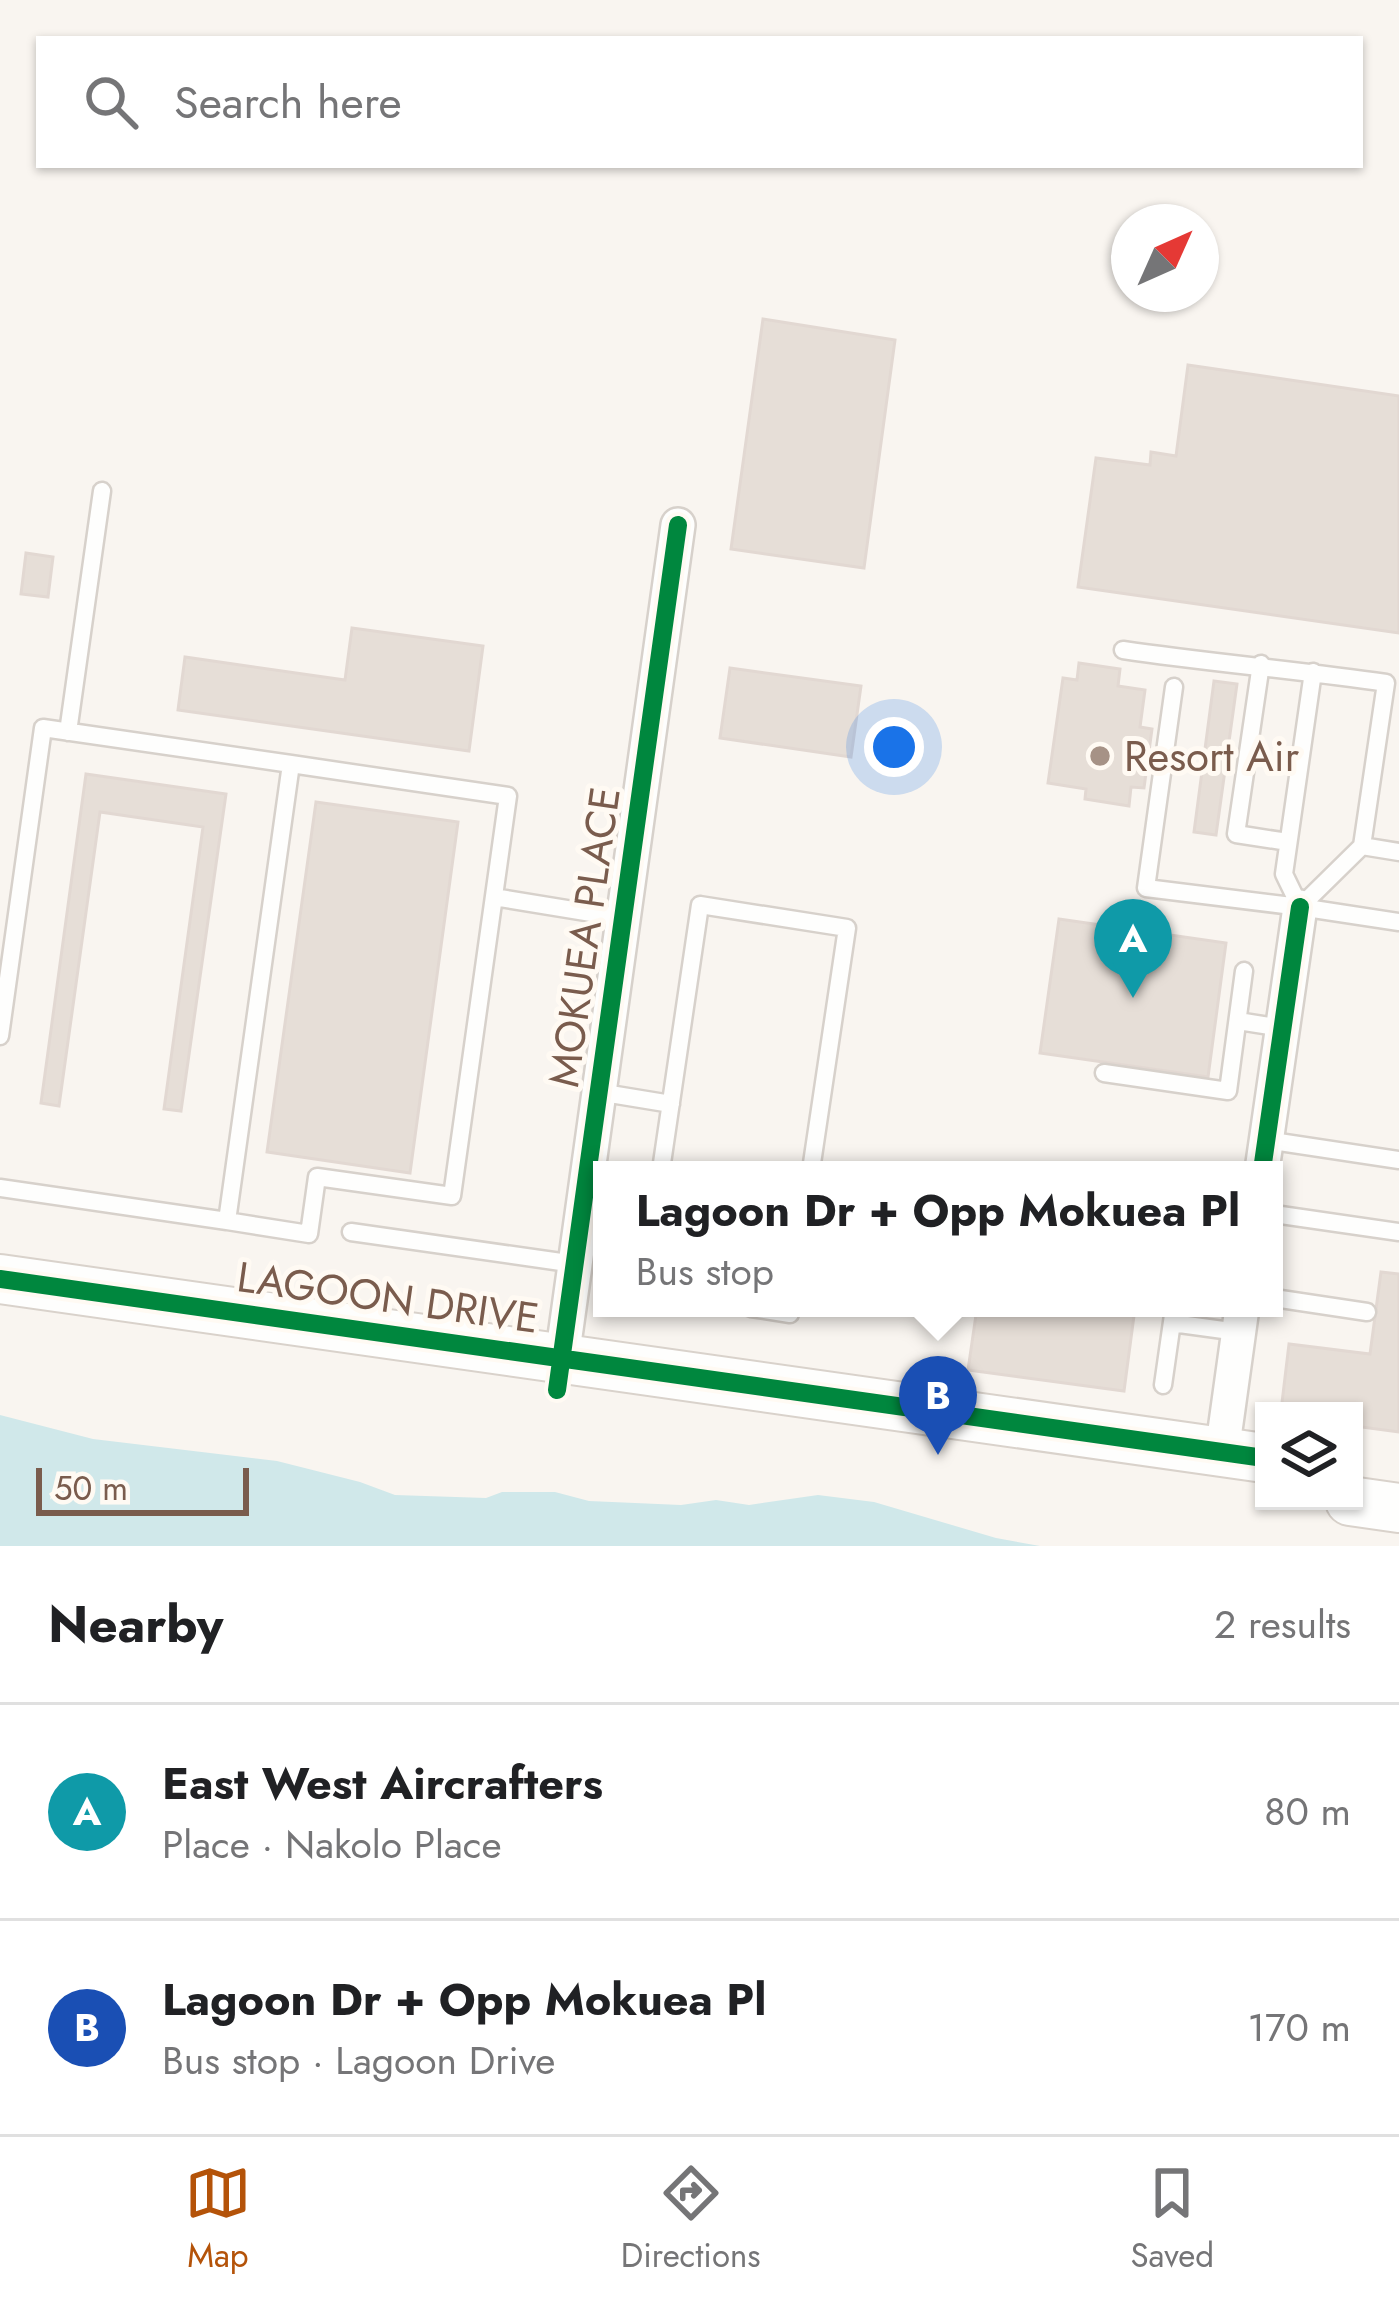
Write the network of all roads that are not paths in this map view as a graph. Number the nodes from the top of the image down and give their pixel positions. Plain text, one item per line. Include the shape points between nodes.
1 (102, 491) dead end
2 (678, 525) dead end
3 (1123, 650) dead end
4 (1261, 664) junction
5 (1313, 672) junction
6 (1174, 687) dead end
7 (68, 732) junction
8 (291, 764) junction
9 (1288, 842) junction
10 (1362, 846) junction
11 (1399, 852) edge
12 (494, 897) junction
13 (1300, 908) junction
14 (622, 918) junction
15 (1399, 922) edge
16 (1244, 971) dead end
17 (1238, 1021) junction
18 (1282, 1028) junction
19 (0, 1036) edge
20 (1104, 1073) dead end
21 (598, 1092) junction
22 (671, 1103) junction
23 (1264, 1155) edge
24 (1399, 1160) edge
25 (662, 1161) edge
26 (813, 1161) edge
27 (0, 1188) edge
28 (1283, 1215) edge
29 (227, 1221) junction
30 (351, 1232) dead end
31 (1399, 1232) edge
32 (574, 1264) junction
33 (0, 1279) edge
34 (1283, 1299) edge
35 (0, 1311) edge
36 (1367, 1312) dead end
37 (1173, 1317) edge
38 (1190, 1317) edge
39 (1240, 1320) edge
40 (560, 1374) junction
41 (1163, 1385) dead end
42 (1242, 1470) edge
43 (1363, 1471) edge
44 (1399, 1477) edge
45 (1363, 1503) edge
46 (1399, 1508) edge

1 - 7 lane
2 - 14 street, MOKUEA PLACE
3 - 4 lane
4 - 5 lane
4 - 9 lane via 1236,834
5 - 9 lane
5 - 10 lane via 1386,683
6 - 13 lane via 1146,888
7 - 8 lane
7 - 19 lane via 43,728
8 - 12 lane via 508,796
8 - 29 lane
9 - 13 lane via 1284,874
10 - 11 lane
10 - 13 lane
12 - 14 lane
12 - 29 lane via 452,1196 317,1177 309,1234
13 - 15 lane
13 - 18 street
14 - 21 street, MOKUEA PLACE
16 - 17 lane
17 - 18 lane
17 - 20 lane via 1228,1091
18 - 23 street
21 - 22 lane
21 - 32 street, MOKUEA PLACE
22 - 25 lane
22 - 26 lane via 700,905 847,928
23 - 24 lane
27 - 29 lane
28 - 31 lane
30 - 32 lane
32 - 40 street, MOKUEA PLACE
33 - 40 street, LAGOON DRIVE
34 - 36 lane
35 - 40 street, LAGOON DRIVE
37 - 41 lane
38 - 39 lane
39 - 42 street
40 - 42 street, LAGOON DRIVE
43 - 44 street
45 - 46 street

